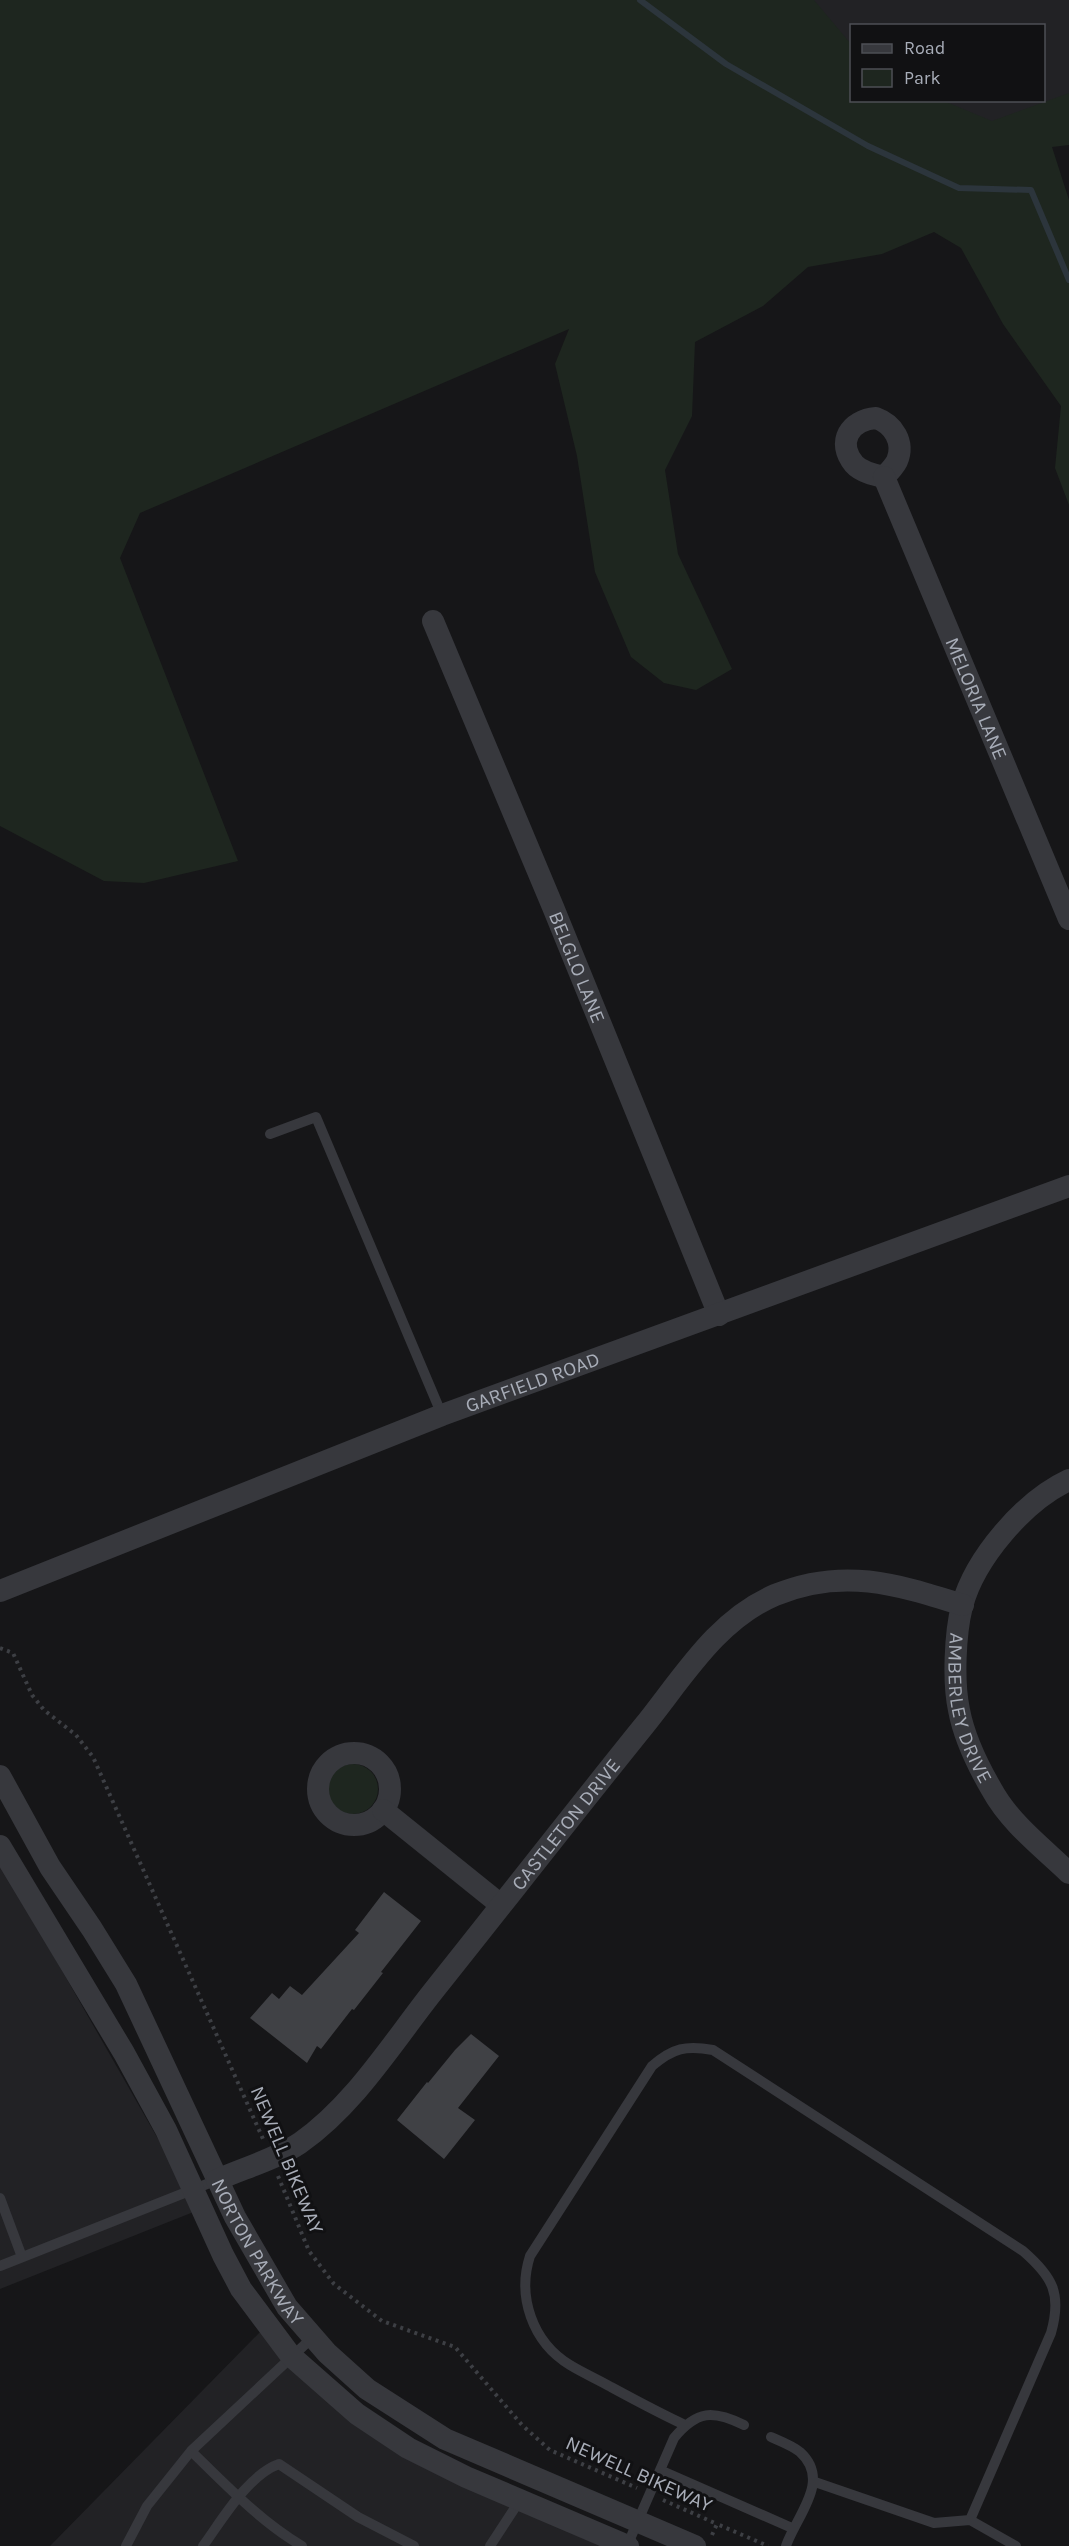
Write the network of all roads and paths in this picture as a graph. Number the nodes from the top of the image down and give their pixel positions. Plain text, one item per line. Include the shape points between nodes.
1 (884, 477) dead end
2 (433, 621) dead end
3 (1069, 919) edge
4 (270, 1134) dead end
5 (1069, 1186) edge
6 (718, 1315) junction
7 (442, 1415) junction
8 (1069, 1480) edge
9 (0, 1592) edge
10 (963, 1605) junction
11 (0, 1648) edge
12 (0, 1776) edge
13 (383, 1810) dead end
14 (0, 1846) edge
15 (1069, 1874) edge
16 (501, 1905) junction
17 (270, 2157) junction
18 (217, 2180) junction
19 (194, 2189) junction
20 (0, 2198) edge
21 (22, 2257) junction
22 (0, 2266) edge
23 (313, 2337) junction
24 (291, 2356) junction
25 (685, 2425) junction
26 (744, 2425) dead end
27 (771, 2437) dead end
28 (190, 2451) junction
29 (660, 2470) junction
30 (815, 2482) junction
31 (649, 2493) junction
32 (238, 2497) junction
33 (520, 2500) junction
34 (970, 2520) junction
35 (637, 2521) junction
36 (717, 2524) junction
37 (792, 2528) junction
38 (205, 2545) edge
39 (126, 2546) edge
40 (302, 2546) edge
41 (414, 2546) edge
42 (490, 2546) edge
43 (628, 2546) edge
44 (695, 2546) edge
45 (708, 2546) edge
46 (768, 2546) edge
47 (786, 2546) edge
48 (1016, 2546) edge

1 - 3 street, MELORIA LANE
2 - 6 street, BELGLO LANE
4 - 7 lane via 316,1117
5 - 6 street, GARFIELD ROAD
6 - 7 street, GARFIELD ROAD
7 - 9 street, GARFIELD ROAD
8 - 10 street, AMBERLEY DRIVE via 1046,1493 1008,1526 986,1557
10 - 15 street, AMBERLEY DRIVE via 957,1651 959,1710 976,1758 1004,1809
10 - 16 street, CASTLETON DRIVE via 885,1582 845,1579 804,1585 750,1608 719,1632
11 - 17 path, NEWELL BIKEWAY via 13,1653 32,1695 44,1710 76,1735 93,1757
12 - 18 street, NORTON PARKWAY via 50,1867 126,1984
13 - 16 street
14 - 19 street, NORTON PARKWAY via 124,2053
16 - 17 street, CASTLETON DRIVE via 336,2114 300,2143
17 - 18 street, CASTLETON DRIVE
17 - 31 path, NEWELL BIKEWAY via 309,2251 334,2284 382,2321 455,2347 522,2425 550,2450
18 - 19 lane
18 - 23 street, NORTON PARKWAY via 287,2307
19 - 21 lane
19 - 24 street, NORTON PARKWAY via 241,2289
20 - 21 lane
21 - 22 lane
23 - 24 lane
23 - 35 street, NORTON PARKWAY via 367,2389 445,2439
24 - 28 lane
24 - 33 street, NORTON PARKWAY via 357,2414 408,2448
25 - 26 lane via 717,2414
25 - 29 lane via 674,2438
25 - 34 lane via 568,2364 535,2327 525,2296 525,2281 530,2256 652,2066 664,2055 688,2047 713,2050 1023,2251 1047,2276 1057,2312 1051,2333
27 - 30 lane via 800,2452
28 - 32 lane
28 - 39 lane via 147,2506
29 - 31 lane
29 - 37 lane
30 - 34 lane via 934,2523
30 - 37 lane
31 - 35 lane
31 - 36 path, NEWELL BIKEWAY
32 - 38 lane
32 - 40 lane via 281,2534
32 - 41 lane via 269,2468 279,2464 358,2517
33 - 42 lane
33 - 43 street, NORTON PARKWAY
34 - 48 lane
35 - 43 lane
35 - 44 street, NORTON PARKWAY
36 - 45 path, NEWELL BIKEWAY
36 - 46 path, NEWELL BIKEWAY
37 - 47 lane

